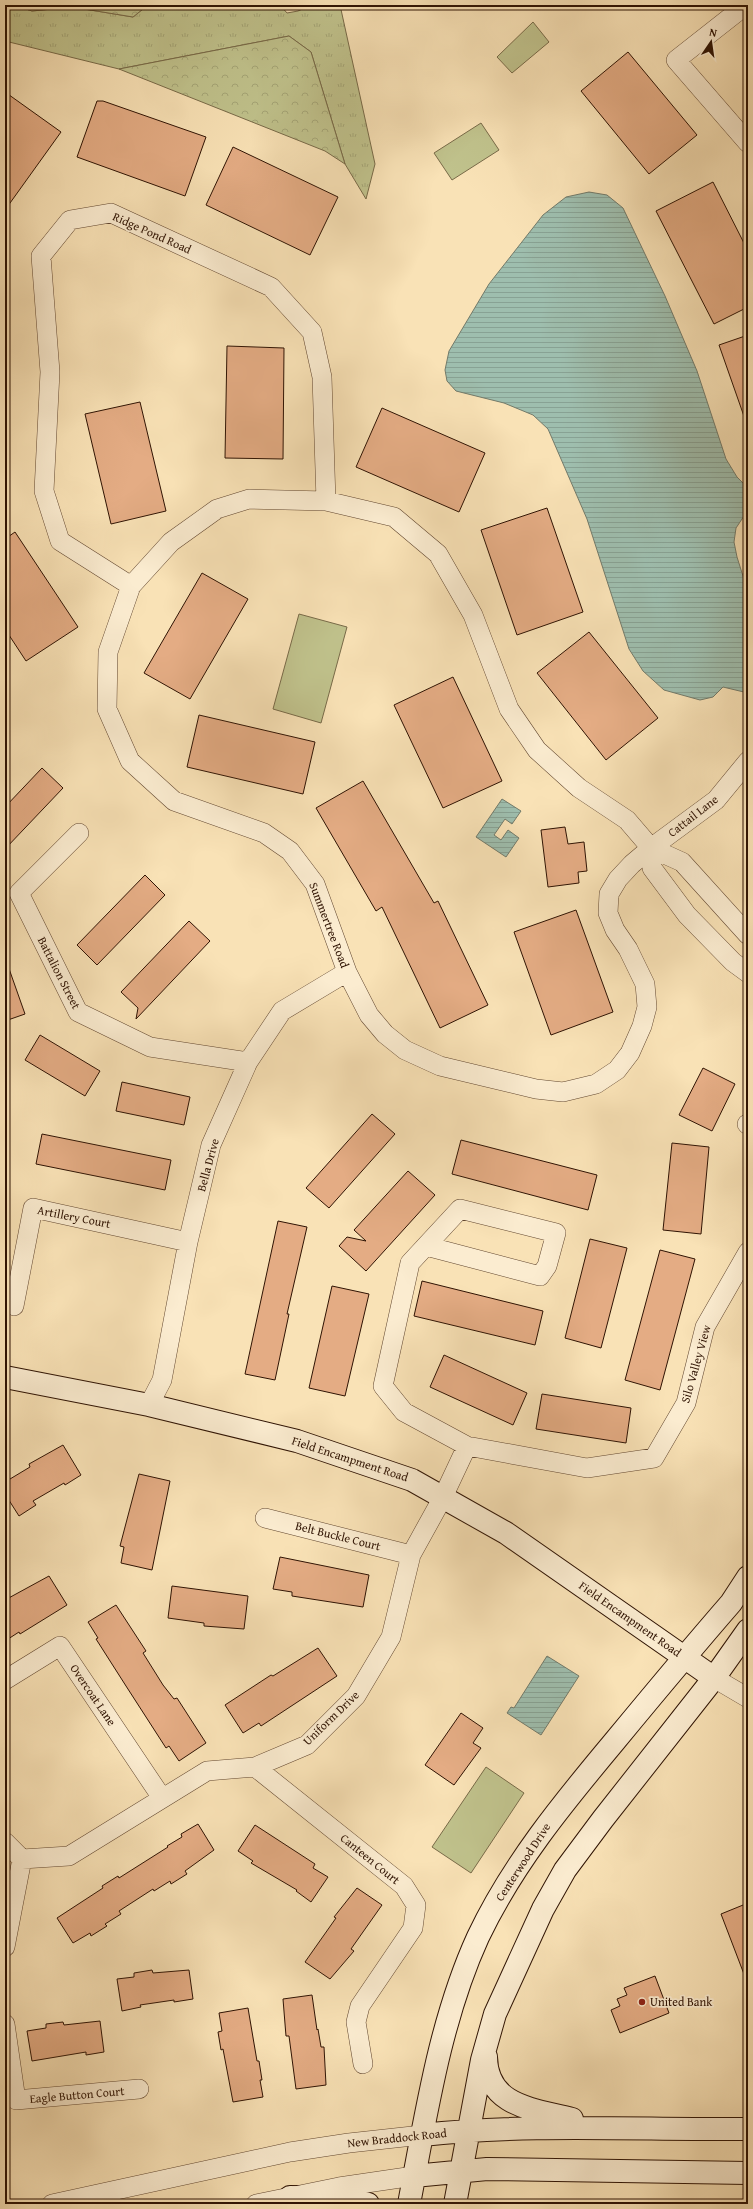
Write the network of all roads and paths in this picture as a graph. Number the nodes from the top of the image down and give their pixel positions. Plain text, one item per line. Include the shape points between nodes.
1 (746, 5) edge
2 (748, 143) edge
3 (326, 501) junction
4 (131, 586) junction
5 (748, 761) edge
6 (79, 833) dead end
7 (651, 848) junction
8 (748, 935) edge
9 (347, 972) junction
10 (748, 973) edge
11 (248, 1062) junction
12 (188, 1242) junction
13 (426, 1246) junction
14 (748, 1252) edge
15 (14, 1306) dead end
16 (5, 1377) edge
17 (149, 1405) junction
18 (467, 1446) junction
19 (443, 1497) junction
20 (265, 1518) dead end
21 (411, 1555) junction
22 (748, 1577) edge
23 (748, 1630) edge
24 (684, 1657) junction
25 (714, 1678) junction
26 (5, 1680) edge
27 (748, 1698) edge
28 (255, 1767) junction
29 (162, 1798) junction
30 (5, 1842) edge
31 (22, 1859) junction
32 (5, 1947) edge
33 (5, 2024) edge
34 (486, 2048) junction
35 (363, 2064) dead end
36 (139, 2089) dead end
37 (606, 2128) junction
38 (748, 2129) edge
39 (469, 2131) junction
40 (422, 2135) junction
41 (461, 2172) junction
42 (748, 2173) edge
43 (414, 2176) junction
44 (290, 2197) junction
45 (52, 2204) edge
46 (256, 2204) edge
47 (368, 2204) edge
48 (409, 2204) edge
49 (455, 2204) edge

1 - 2 street via 676,60
3 - 4 street, Summertree Road via 249,499 217,509 171,542
3 - 4 street, Ridge Pond Road via 322,377 312,332 292,309 271,287 111,213 70,220 41,256 50,372 44,491 60,541
3 - 7 street, Summertree Road via 394,517 438,554 473,615 509,709 537,750 579,788 627,820
4 - 9 street, Summertree Road via 108,652 107,709 130,760 174,802 264,833 290,851 315,884
5 - 7 street, Cattail Lane via 716,800
6 - 11 street, Battalion Street via 19,893 78,1012 150,1047
7 - 8 street, Summertree Road via 682,862
7 - 9 street, Summertree Road via 618,879 609,894 608,913 646,984 647,1007 630,1053 617,1070 596,1084 563,1092 536,1089 440,1066 405,1050 384,1034 369,1015
7 - 10 street via 652,868 687,915 733,962
9 - 11 street, Bella Drive via 282,1011
11 - 12 street, Bella Drive via 211,1145
12 - 15 street, Artillery Court via 33,1208
12 - 17 street, Bella Drive via 162,1380
13 - 13 street, Silo Valley View via 460,1209 556,1233 547,1266 540,1276
13 - 18 street, Silo Valley View via 410,1263 383,1386 404,1412
14 - 18 street, Silo Valley View via 705,1327 686,1403 654,1458 587,1468
16 - 17 street, Field Encampment Road
17 - 19 street, Field Encampment Road via 341,1454 412,1480
18 - 19 street
19 - 21 street, Uniform Drive
19 - 24 street, Field Encampment Road via 506,1532
20 - 21 street, Belt Buckle Court
21 - 28 street, Uniform Drive via 391,1637 356,1696 307,1745
22 - 24 street, Centerwood Drive via 730,1603
23 - 25 street
24 - 25 street, Field Encampment Road
24 - 40 street, Centerwood Drive via 549,1821 506,1884 478,1938 456,1993
25 - 27 street
25 - 34 street via 565,1870 515,1968 495,2014
26 - 29 street, Overcoat Lane via 60,1646
28 - 29 street, Uniform Drive via 207,1771
28 - 35 street, Canteen Court via 404,1886 416,1905 413,1928 360,2006 356,2022
29 - 31 street, Uniform Drive via 69,1856
30 - 31 street
31 - 32 street
33 - 36 street, Eagle Button Court via 16,2100
34 - 37 street via 492,2084 509,2101
34 - 39 street
37 - 38 street, New Braddock Road
37 - 39 street, New Braddock Road via 551,2127
39 - 40 street, New Braddock Road
39 - 41 street
40 - 43 street, Centerwood Drive
40 - 45 street, New Braddock Road via 290,2152
41 - 42 street via 487,2169 562,2169
41 - 43 street
41 - 49 street
43 - 44 street
43 - 48 street, Centerwood Drive
44 - 46 street
44 - 47 street via 344,2198

